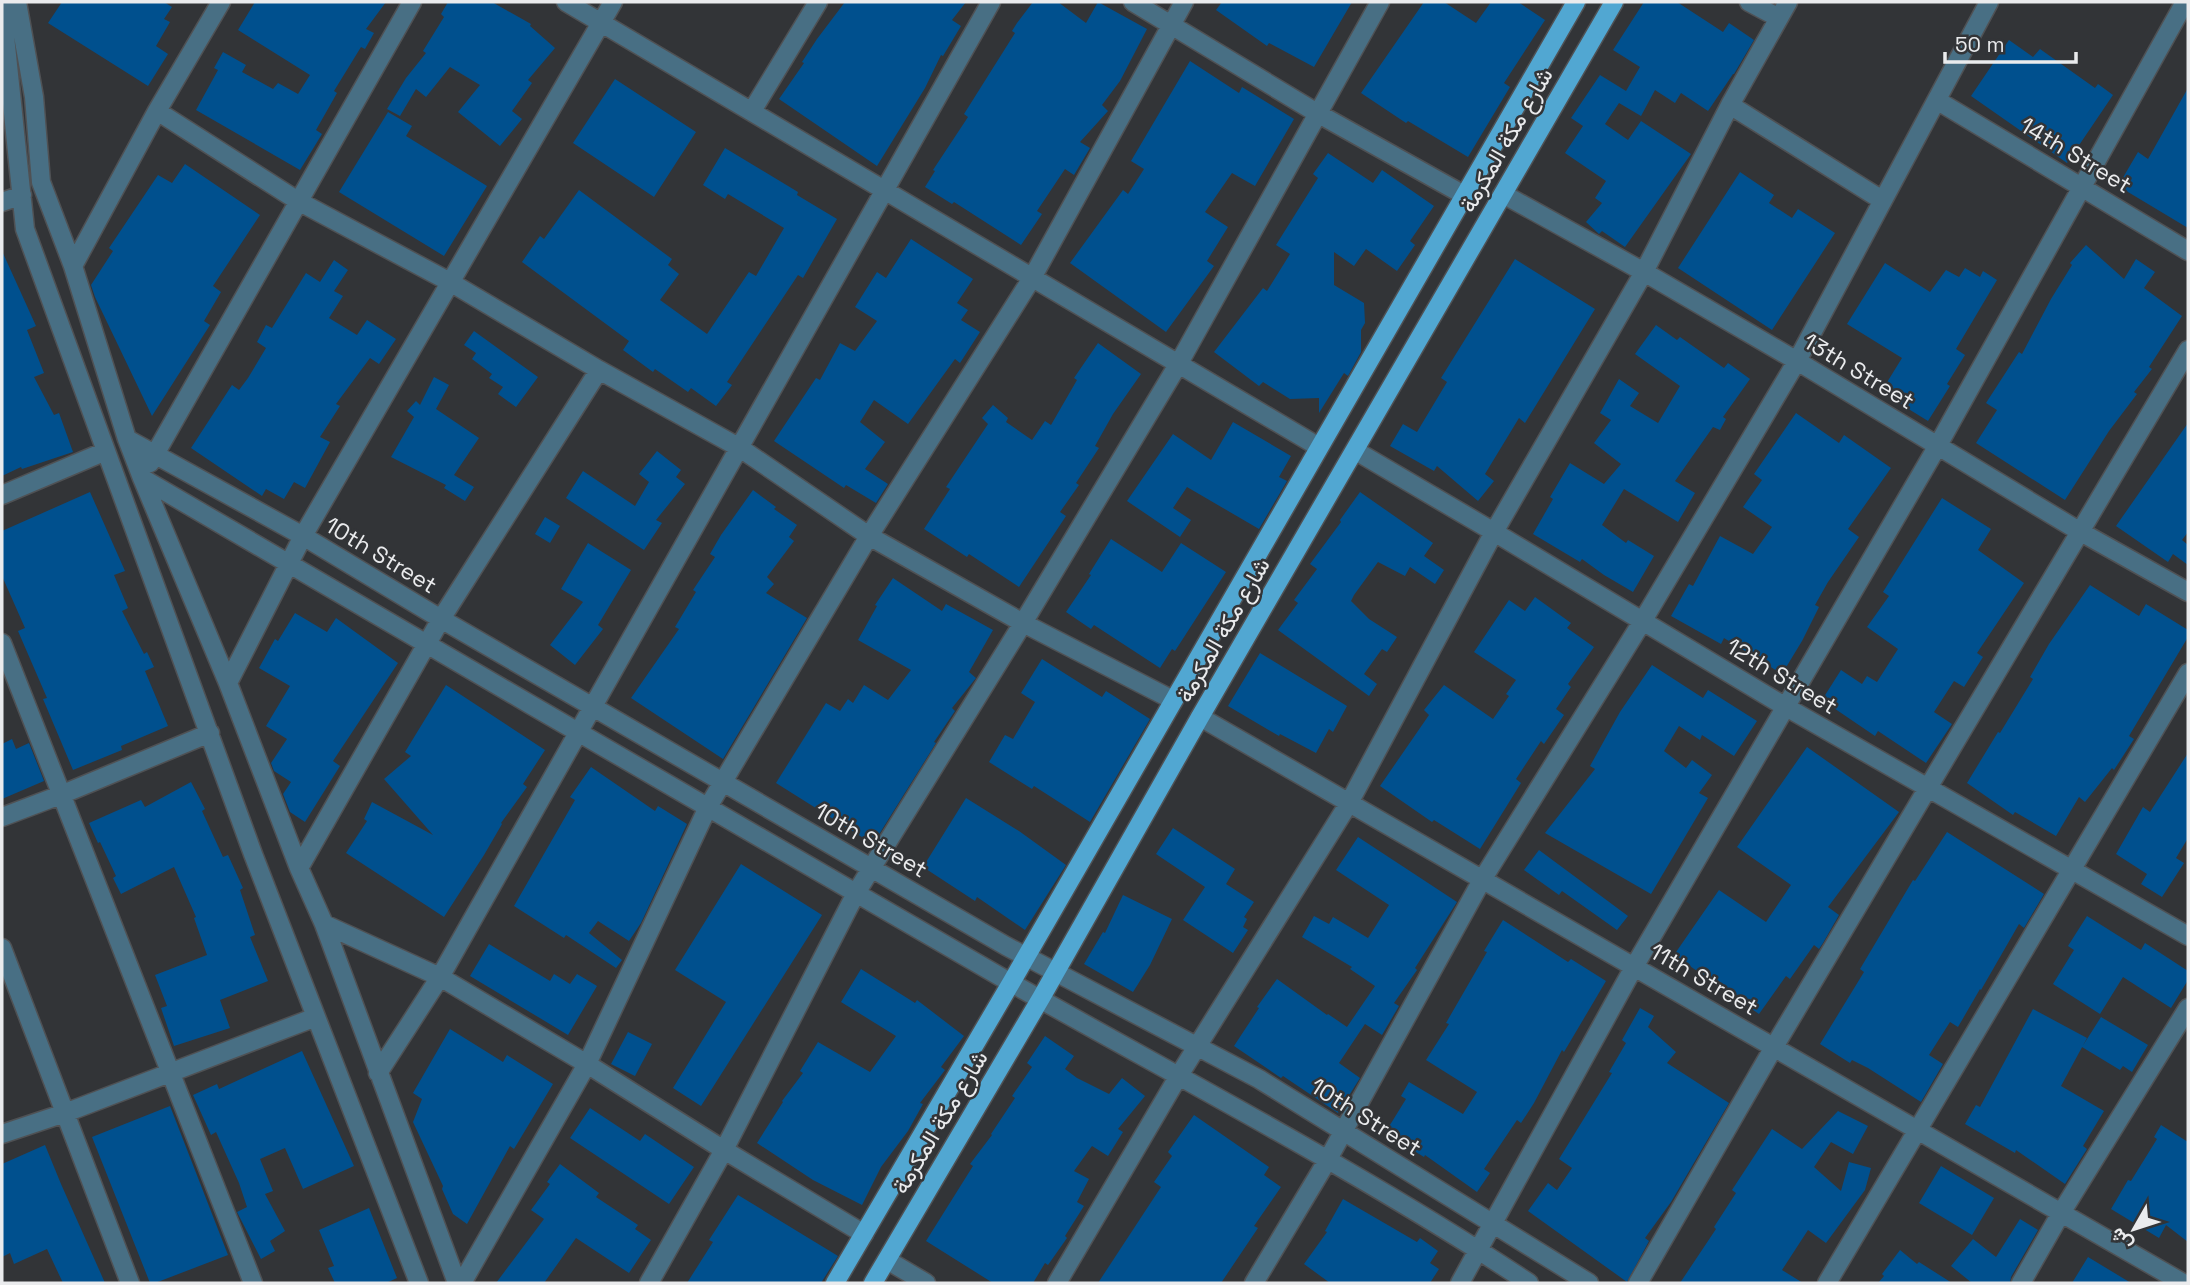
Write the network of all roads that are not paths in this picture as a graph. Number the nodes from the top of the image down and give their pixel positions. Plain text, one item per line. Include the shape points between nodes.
1 (17, 2) edge
2 (221, 2) edge
3 (412, 2) edge
4 (566, 2) edge
5 (613, 2) edge
6 (818, 2) edge
7 (991, 2) edge
8 (1133, 2) edge
9 (1184, 2) edge
10 (1380, 2) edge
11 (1576, 2) edge
12 (1614, 2) edge
13 (1749, 2) edge
14 (1788, 2) edge
15 (1989, 2) edge
16 (2185, 2) edge
17 (2, 7) edge
18 (1779, 18) junction
19 (601, 23) junction
20 (1171, 25) junction
21 (1938, 101) junction
22 (1730, 105) junction
23 (157, 111) junction
24 (752, 111) junction
25 (1317, 113) junction
26 (2080, 187) junction
27 (886, 191) junction
28 (1503, 194) junction
29 (22, 195) junction
30 (1464, 195) junction
31 (1882, 200) junction
32 (298, 201) junction
33 (2, 202) edge
34 (2188, 251) edge
35 (73, 266) junction
36 (1644, 272) junction
37 (1032, 278) junction
38 (450, 282) junction
39 (2188, 349) edge
40 (1797, 361) junction
41 (1179, 363) junction
42 (599, 370) junction
43 (127, 439) junction
44 (1319, 447) junction
45 (1937, 447) junction
46 (740, 448) junction
47 (106, 451) junction
48 (1356, 451) junction
49 (155, 455) junction
50 (142, 478) junction
51 (2, 495) edge
52 (2079, 531) junction
53 (1494, 532) junction
54 (869, 536) junction
55 (303, 537) junction
56 (289, 564) junction
57 (2188, 592) edge
58 (441, 619) junction
59 (1023, 622) junction
60 (1642, 622) junction
61 (2, 643) edge
62 (426, 643) junction
63 (2188, 674) edge
64 (228, 684) junction
65 (1172, 700) junction
66 (593, 707) junction
67 (1786, 707) junction
68 (1200, 717) junction
69 (579, 732) junction
70 (210, 733) junction
71 (723, 782) junction
72 (1927, 789) junction
73 (62, 794) junction
74 (1349, 803) junction
75 (708, 807) junction
76 (2, 817) edge
77 (299, 868) junction
78 (871, 869) junction
79 (2073, 872) junction
80 (1482, 880) junction
81 (856, 893) junction
82 (324, 924) junction
83 (2188, 936) edge
84 (2, 948) edge
85 (1026, 957) junction
86 (1634, 967) junction
87 (1056, 973) junction
88 (440, 977) junction
89 (1011, 983) junction
90 (1041, 999) junction
91 (2188, 1008) edge
92 (316, 1017) junction
93 (1197, 1047) junction
94 (1774, 1047) junction
95 (587, 1064) junction
96 (171, 1072) junction
97 (378, 1073) junction
98 (1178, 1077) junction
99 (65, 1113) junction
100 (1916, 1130) junction
101 (1343, 1132) junction
102 (2, 1134) edge
103 (724, 1150) junction
104 (1327, 1161) junction
105 (2061, 1213) junction
106 (1494, 1225) junction
107 (864, 1234) junction
108 (1480, 1251) junction
109 (887, 1260) junction
110 (130, 1283) edge
111 (253, 1283) edge
112 (419, 1283) edge
113 (459, 1283) edge
114 (649, 1283) edge
115 (835, 1283) edge
116 (873, 1283) edge
117 (926, 1283) edge
118 (1057, 1283) edge
119 (1254, 1283) edge
120 (1460, 1283) edge
121 (1529, 1283) edge
122 (1589, 1283) edge
123 (1638, 1283) edge
124 (1827, 1283) edge
125 (2021, 1283) edge
126 (2183, 1283) edge

1 - 35 street via 34,97 41,182
2 - 23 street
3 - 32 street
4 - 19 street
5 - 19 street
6 - 24 street
7 - 27 street
8 - 20 street
9 - 20 street
10 - 25 street
11 - 30 main road, شارع مكة المكرمة
12 - 28 main road, شارع مكة المكرمة
13 - 18 street
14 - 18 street
15 - 21 street
16 - 26 street
17 - 29 street
18 - 22 street
19 - 24 street
19 - 38 street
20 - 25 street
20 - 37 street
21 - 26 street, 14th Street
21 - 31 street
22 - 31 street
22 - 36 street
23 - 32 street
23 - 35 street
24 - 27 street
25 - 30 street
25 - 41 street
26 - 34 street, 14th Street
26 - 45 street
27 - 37 street
27 - 46 street
28 - 36 street, 13th Street
28 - 48 main road, شارع مكة المكرمة
29 - 33 street
29 - 47 street via 25,229
30 - 44 main road, شارع مكة المكرمة
31 - 40 street
32 - 38 street
32 - 49 street
35 - 43 street
36 - 40 street, 13th Street
36 - 53 street
37 - 41 street
37 - 54 street
38 - 42 street
38 - 55 street
39 - 52 street
40 - 45 street, 13th Street
40 - 60 street
41 - 44 street
41 - 59 street
42 - 46 street
42 - 58 street
43 - 49 street, 10th Street
43 - 50 street
44 - 65 main road, شارع مكة المكرمة
45 - 52 street, 13th Street
45 - 67 street
46 - 54 street
46 - 66 street
47 - 51 street
47 - 70 street
48 - 53 street, 12th Street
48 - 68 main road, شارع مكة المكرمة
49 - 50 street
49 - 55 street, 10th Street
50 - 56 street
50 - 64 street
52 - 57 street, 13th Street
52 - 72 street
53 - 60 street, 12th Street
53 - 74 street
54 - 59 street
54 - 71 street
55 - 56 street
55 - 58 street, 10th Street
56 - 62 street
56 - 64 street
58 - 62 street
58 - 66 street, 10th Street
59 - 65 street
59 - 78 street
60 - 67 street, 12th Street
60 - 80 street
61 - 73 street
62 - 69 street
62 - 77 street
63 - 79 street
64 - 77 street
65 - 85 main road, شارع مكة المكرمة
66 - 69 street
66 - 71 street, 10th Street
67 - 72 street, 12th Street
67 - 86 street
68 - 74 street, 11th Street
68 - 87 main road, شارع مكة المكرمة
69 - 75 street
69 - 88 street
70 - 73 street
70 - 92 street
71 - 75 street
71 - 78 street, 10th Street
72 - 79 street, 12th Street
72 - 94 street
73 - 76 street
73 - 96 street
74 - 80 street, 11th Street
74 - 93 street
75 - 81 street
75 - 95 street
77 - 82 street
78 - 81 street
78 - 85 street, 10th Street
79 - 83 street, 12th Street
79 - 100 street
80 - 86 street, 11th Street
80 - 101 street
81 - 89 street
81 - 103 street
82 - 88 street
82 - 97 street
84 - 99 street
85 - 87 street, 10th Street
85 - 89 main road, شارع مكة المكرمة
86 - 94 street, 11th Street
86 - 106 street
87 - 90 main road, شارع مكة المكرمة
87 - 93 street, 10th Street
88 - 95 street
88 - 97 street
89 - 90 street
89 - 107 main road, شارع مكة المكرمة
90 - 98 street
90 - 109 main road, شارع مكة المكرمة
91 - 105 street
92 - 96 street
92 - 112 street
93 - 98 street
93 - 101 street, 10th Street via 1259,1079
94 - 100 street, 11th Street
94 - 123 street
95 - 103 street
95 - 113 street
96 - 99 street
96 - 111 street
97 - 113 street
98 - 104 street
98 - 118 street
99 - 102 street
99 - 110 street
100 - 105 street, 11th Street
100 - 124 street
101 - 104 street
101 - 106 street, 10th Street
103 - 107 street
103 - 114 street
104 - 108 street
104 - 119 street
105 - 125 street
105 - 126 street, 11th Street
106 - 108 street
106 - 122 street, 10th Street
107 - 115 main road, شارع مكة المكرمة
108 - 120 street
108 - 121 street
109 - 116 main road, شارع مكة المكرمة
109 - 117 street

